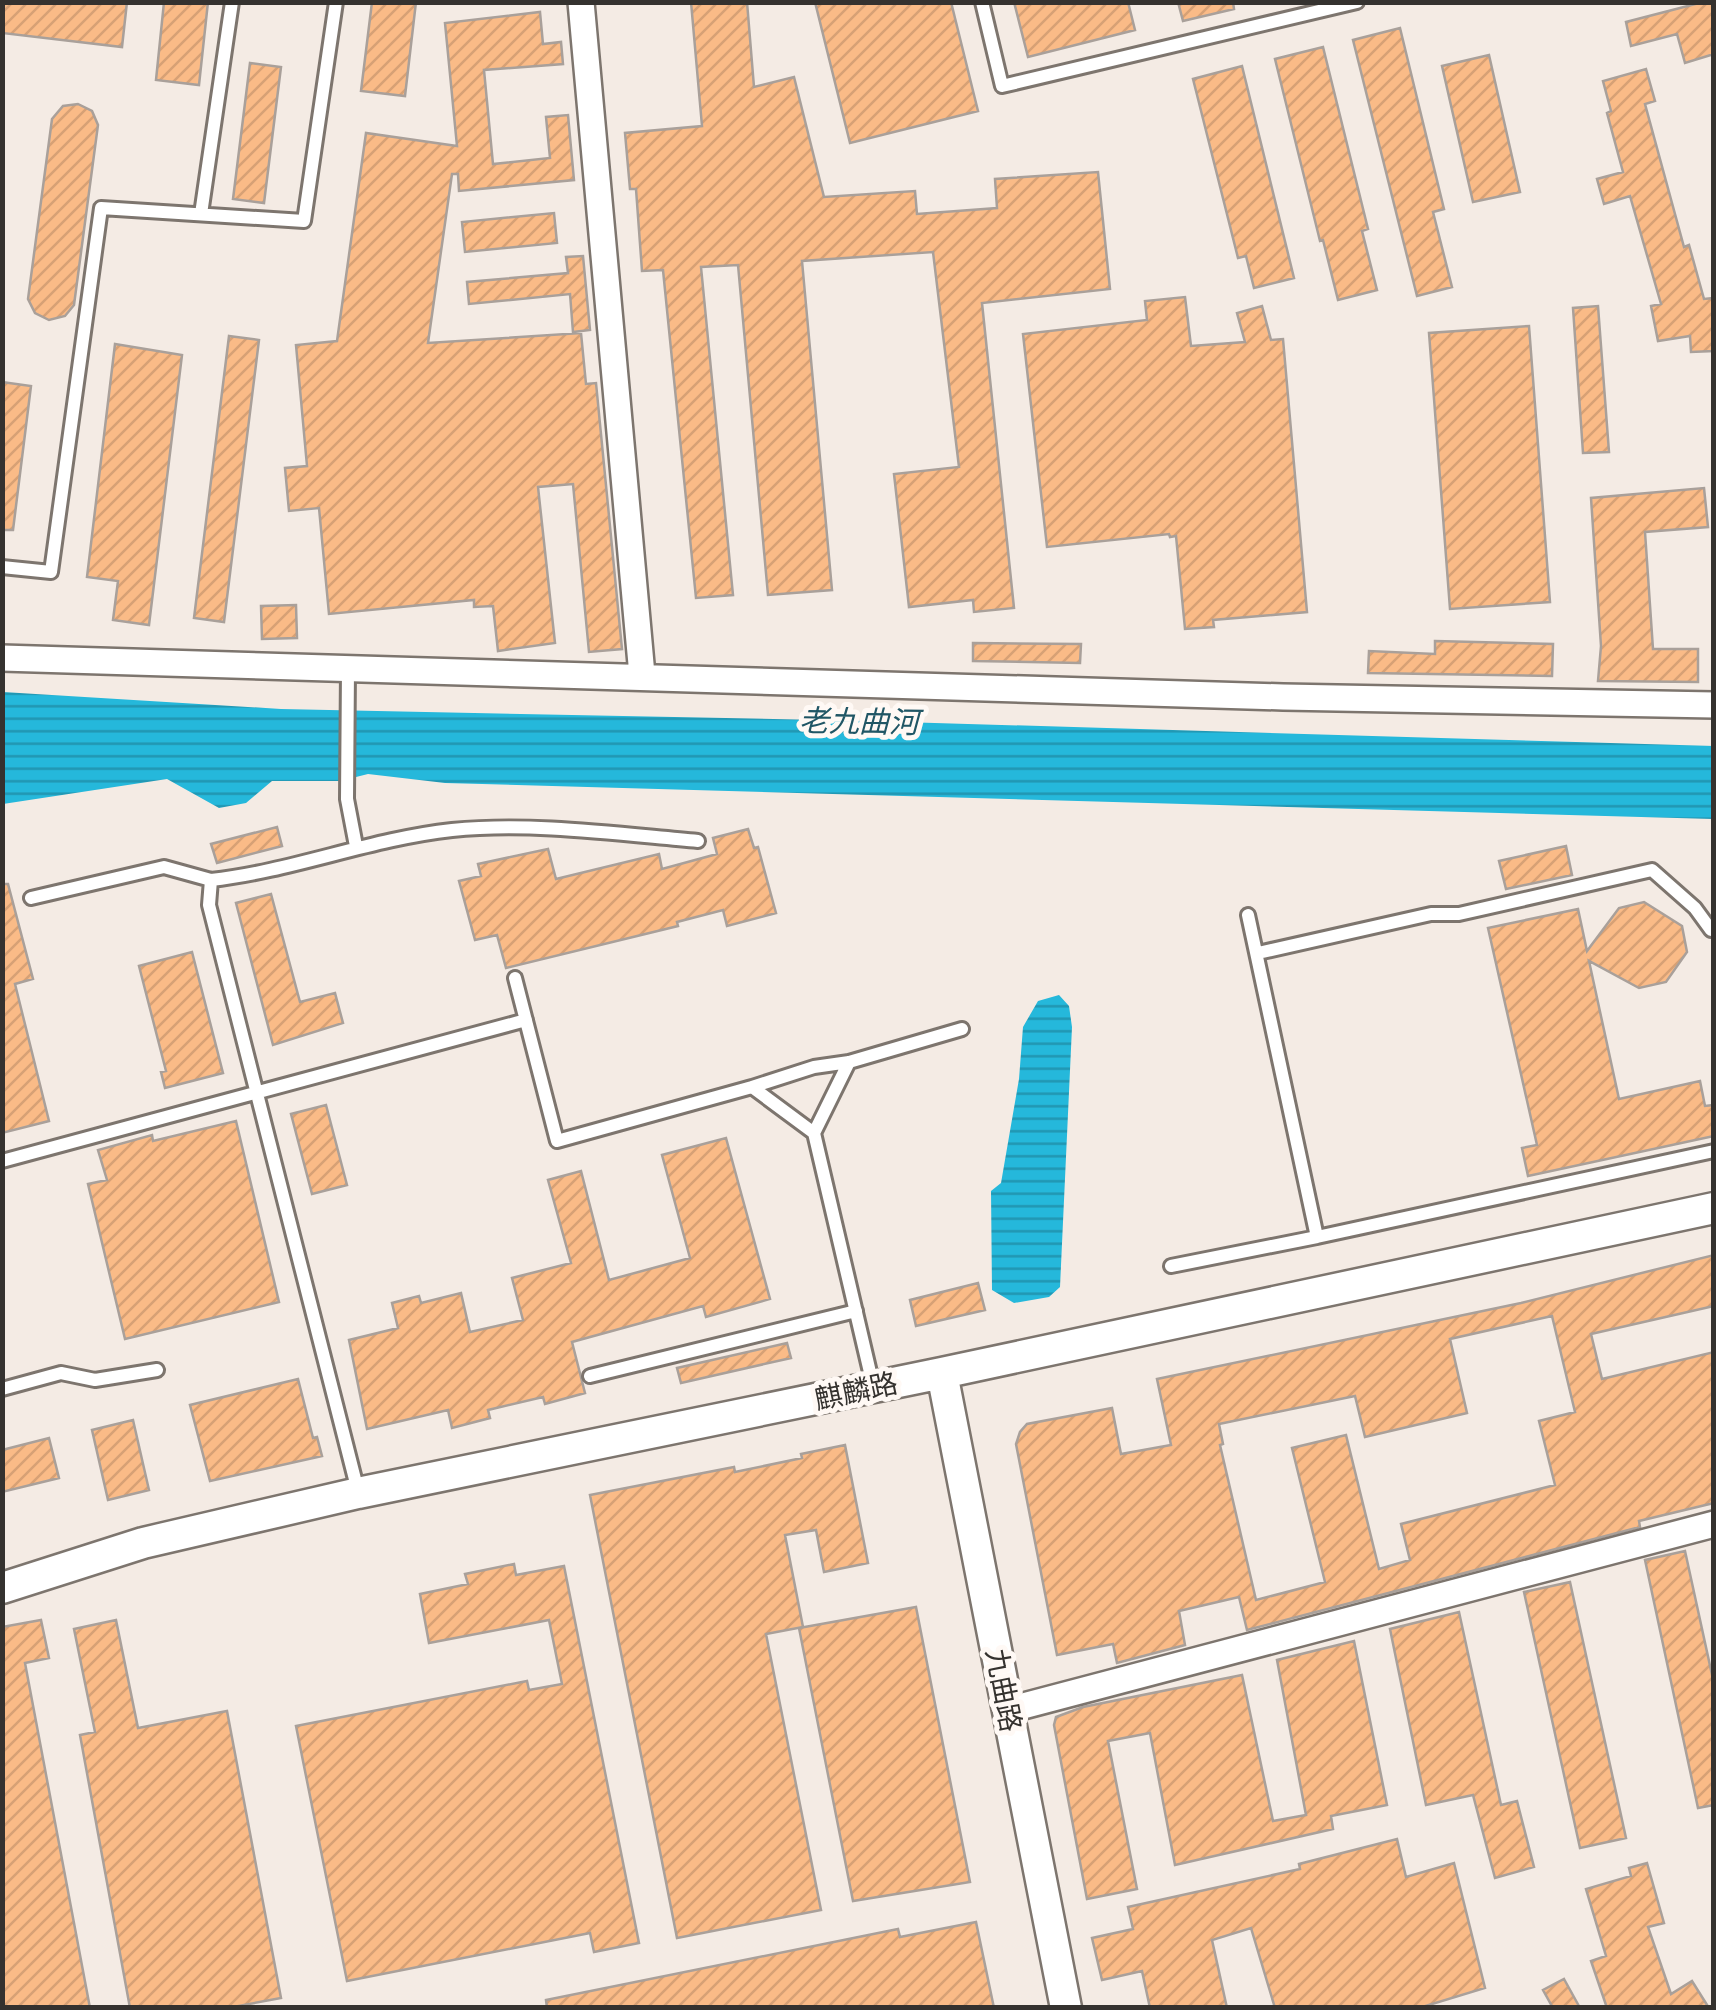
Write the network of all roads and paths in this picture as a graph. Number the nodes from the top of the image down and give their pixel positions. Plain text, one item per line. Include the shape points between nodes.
1 (232, 2) edge
2 (336, 2) edge
3 (581, 2) edge
4 (982, 2) edge
5 (1357, 2) edge
6 (202, 214) junction
7 (2, 567) edge
8 (2, 658) edge
9 (348, 669) junction
10 (642, 676) junction
11 (1714, 706) edge
12 (698, 841) dead end
13 (356, 846) junction
14 (211, 880) junction
15 (31, 898) dead end
16 (1248, 914) dead end
17 (1714, 930) edge
18 (1258, 953) junction
19 (515, 978) dead end
20 (526, 1020) junction
21 (962, 1029) dead end
22 (849, 1062) junction
23 (752, 1087) junction
24 (257, 1092) junction
25 (814, 1133) junction
26 (1714, 1150) edge
27 (2, 1161) edge
28 (1714, 1208) edge
29 (1317, 1238) junction
30 (1171, 1266) dead end
31 (856, 1311) junction
32 (157, 1370) dead end
33 (942, 1374) junction
34 (590, 1376) dead end
35 (2, 1388) edge
36 (874, 1388) junction
37 (358, 1493) junction
38 (1714, 1524) edge
39 (2, 1588) edge
40 (1008, 1710) junction
41 (1066, 2008) edge

1 - 6 lane
2 - 6 lane via 304,222
3 - 10 street
4 - 5 lane via 1002,86
6 - 7 lane via 101,208 51,572
8 - 9 street
9 - 10 street
9 - 13 lane via 347,799
10 - 11 street
12 - 13 lane via 454,830
13 - 14 lane
14 - 15 lane via 164,866
14 - 24 lane via 209,905
16 - 18 lane
17 - 18 lane via 1652,870
18 - 29 lane
19 - 20 lane
20 - 23 lane via 557,1141
20 - 24 lane
21 - 22 lane
22 - 23 lane
22 - 25 lane
23 - 25 lane
24 - 27 lane
24 - 37 lane
25 - 31 lane
26 - 29 lane
28 - 33 street, 麒麟路
29 - 30 lane
31 - 34 lane
31 - 36 lane
32 - 35 lane via 95,1380 61,1373
33 - 36 street, 麒麟路
33 - 40 street, 九曲路
36 - 37 street, 麒麟路
37 - 39 street, 麒麟路 via 143,1543
38 - 40 street
40 - 41 street, 九曲路

